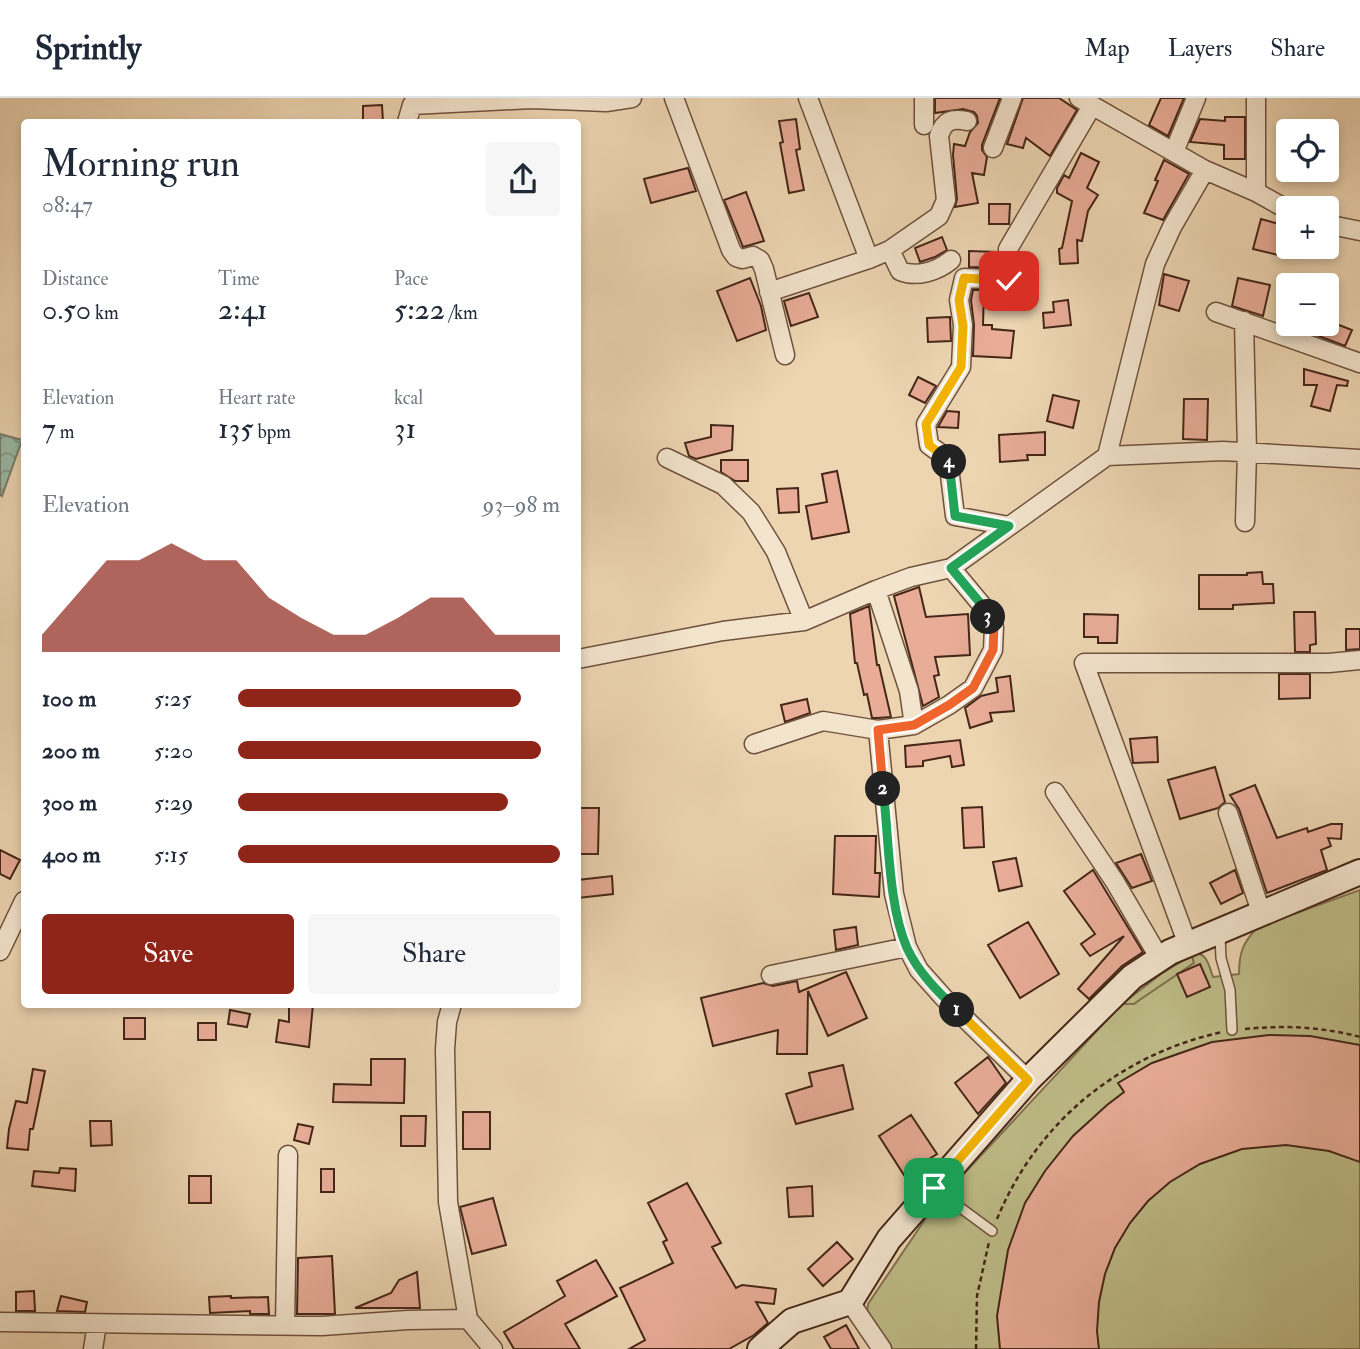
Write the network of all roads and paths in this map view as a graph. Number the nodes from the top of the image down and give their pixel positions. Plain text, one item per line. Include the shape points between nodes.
1 (632, 98) edge
2 (674, 98) edge
3 (808, 98) edge
4 (924, 98) edge
5 (1012, 98) edge
6 (1196, 98) edge
7 (1256, 98) edge
8 (1086, 102) edge
9 (410, 106) edge
10 (967, 121) dead end
11 (924, 125) dead end
12 (993, 148) dead end
13 (1174, 152) junction
14 (1205, 170) junction
15 (1256, 192) junction
16 (1276, 203) edge
17 (1339, 227) edge
18 (1360, 232) edge
19 (890, 250) junction
20 (869, 259) junction
21 (951, 260) dead end
22 (769, 292) junction
23 (1216, 312) dead end
24 (1244, 321) junction
25 (785, 355) dead end
26 (1360, 363) edge
27 (1247, 452) junction
28 (1107, 456) junction
29 (667, 458) dead end
30 (1360, 459) edge
31 (1245, 522) dead end
32 (1009, 526) junction
33 (951, 568) junction
34 (876, 590) junction
35 (804, 621) junction
36 (581, 658) edge
37 (1360, 660) edge
38 (914, 725) junction
39 (878, 730) junction
40 (754, 744) dead end
41 (1055, 792) dead end
42 (1228, 813) dead end
43 (1360, 872) edge
44 (21, 907) edge
45 (1262, 915) junction
46 (1219, 933) junction
47 (1188, 945) junction
48 (907, 947) junction
49 (0, 951) edge
50 (1160, 959) junction
51 (771, 975) dead end
52 (451, 1008) edge
53 (1232, 1030) junction
54 (1360, 1037) edge
55 (1028, 1080) junction
56 (288, 1156) dead end
57 (934, 1188) junction
58 (992, 1231) junction
59 (850, 1302) junction
60 (468, 1319) junction
61 (0, 1322) edge
62 (97, 1324) junction
63 (285, 1326) junction
64 (93, 1349) edge
65 (493, 1349) edge
66 (760, 1349) edge
67 (882, 1349) edge
68 (976, 1349) edge

1 - 9 street
2 - 22 street via 731,250 736,257 760,260
3 - 20 street
4 - 11 street
5 - 12 street
6 - 13 street
7 - 15 street
8 - 13 street
8 - 32 street via 1008,249 1009,281 964,278 959,300 961,367 926,424 929,445 948,460 955,516
10 - 19 street via 948,121 939,136 944,208
13 - 14 street
14 - 15 street
14 - 28 street via 1155,264
15 - 16 street
17 - 18 street
19 - 20 street
19 - 21 street via 906,274 940,269
20 - 22 street
22 - 25 street
23 - 24 street
24 - 26 street
24 - 27 street
27 - 28 street
27 - 30 street
27 - 31 street
28 - 32 street
29 - 35 street via 723,485 751,512 776,552
32 - 33 street
33 - 34 street
33 - 38 street via 994,627 993,650 973,688
34 - 35 street
34 - 38 street via 909,691
35 - 36 street via 723,631
37 - 47 street via 1084,663
38 - 39 street
39 - 40 street via 823,721
39 - 48 street via 894,894
41 - 50 street
42 - 45 street
43 - 45 street
44 - 49 street
45 - 46 street
46 - 47 street
46 - 53 lane
47 - 50 street
48 - 51 street
48 - 55 street via 919,970 944,998
50 - 55 street via 1132,977
52 - 60 street via 445,1049 448,1202
53 - 54 path via 1307,1027
53 - 58 path via 1158,1052 1084,1098 1038,1145
55 - 57 street
56 - 63 street
57 - 58 lane
57 - 59 street via 889,1239
58 - 68 path via 977,1296
59 - 66 street via 792,1321
59 - 67 street
60 - 63 street
60 - 65 street
61 - 62 street
62 - 63 street
62 - 64 street

